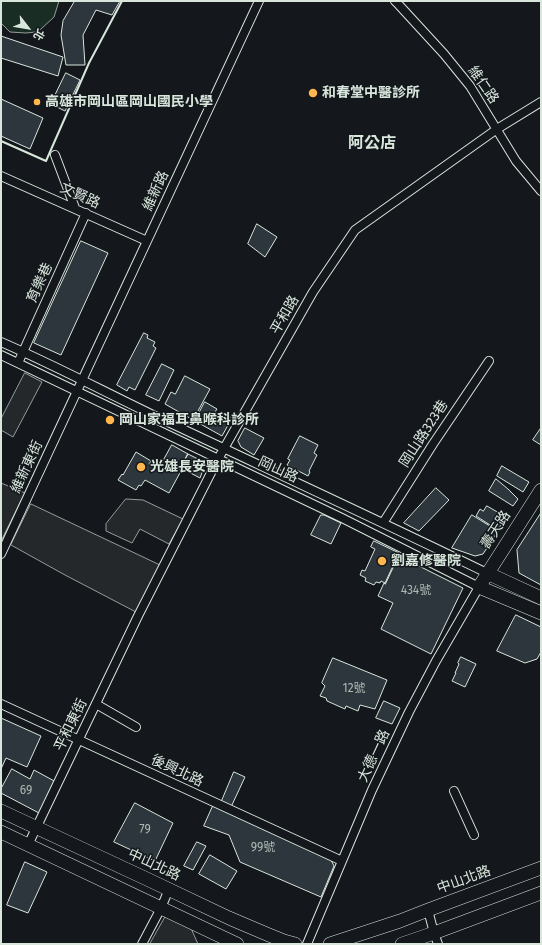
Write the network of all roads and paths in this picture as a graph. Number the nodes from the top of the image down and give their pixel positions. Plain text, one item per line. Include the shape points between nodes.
1 (259, 1) edge
2 (395, 1) edge
3 (541, 102) edge
4 (497, 129) junction
5 (55, 155) dead end
6 (1, 176) edge
7 (541, 191) edge
8 (75, 208) junction
9 (86, 213) junction
10 (147, 241) junction
11 (2, 344) edge
12 (23, 352) junction
13 (1, 355) edge
14 (489, 361) dead end
15 (18, 363) junction
16 (82, 380) junction
17 (77, 391) junction
18 (224, 448) junction
19 (218, 459) junction
20 (541, 490) edge
21 (383, 523) junction
22 (1, 554) edge
23 (487, 574) junction
24 (479, 587) junction
25 (541, 598) edge
26 (541, 613) edge
27 (138, 616) joint
28 (1, 704) edge
29 (96, 704) junction
30 (136, 727) dead end
31 (79, 740) junction
32 (454, 791) dead end
33 (1, 810) edge
34 (37, 828) junction
35 (1, 832) edge
36 (474, 835) dead end
37 (28, 845) junction
38 (342, 861) junction
39 (541, 868) edge
40 (169, 889) junction
41 (541, 893) edge
42 (161, 908) junction
43 (428, 910) junction
44 (436, 939) edge
45 (142, 944) edge
46 (237, 944) edge
47 (295, 944) edge
48 (307, 944) edge
49 (330, 944) edge
50 (402, 944) edge

1 - 10 street, 維新路
2 - 4 street, 維仁路 via 470,86
3 - 4 street, 平和路
4 - 7 street, 維仁路 via 516,161
4 - 18 street, 平和路 via 355,230 313,292
5 - 8 street
6 - 8 street, 文賢路
8 - 9 street, 文賢路
9 - 10 street, 文賢路
9 - 12 street, 育樂巷
10 - 16 street, 維新路
11 - 12 street, 岡山路
12 - 15 street, 育樂巷
12 - 16 street, 岡山路
13 - 15 street, 岡山路
14 - 21 street, 岡山路323巷
15 - 17 street, 岡山路
16 - 17 street, 維新路
16 - 18 street, 岡山路
17 - 19 street, 岡山路
17 - 22 street, 維新東街
18 - 19 street, 平和路
18 - 21 street, 岡山路
19 - 24 street, 岡山路
19 - 27 street, 平和路
20 - 23 main road, 壽天路
21 - 23 street, 岡山路
23 - 24 main road, 壽天路
23 - 25 main road, 岡山路
24 - 26 main road, 岡山路
24 - 38 street, 大德一路 via 408,712
27 - 29 street, 平和東街
28 - 31 street, 後興北路
29 - 30 street
29 - 31 street, 平和東街
31 - 34 street, 平和東街
31 - 38 street, 後興北路
32 - 36 street
33 - 34 main road, 中山北路
34 - 37 street, 平和東街
34 - 40 main road, 中山北路
35 - 37 main road
37 - 42 main road
38 - 48 street, 大德一路
39 - 43 main road, 中山北路
40 - 42 street
40 - 47 main road, 中山北路 via 229,918
41 - 44 main road
42 - 45 street
42 - 46 main road
43 - 44 street
43 - 49 main road, 中山北路
44 - 50 main road

